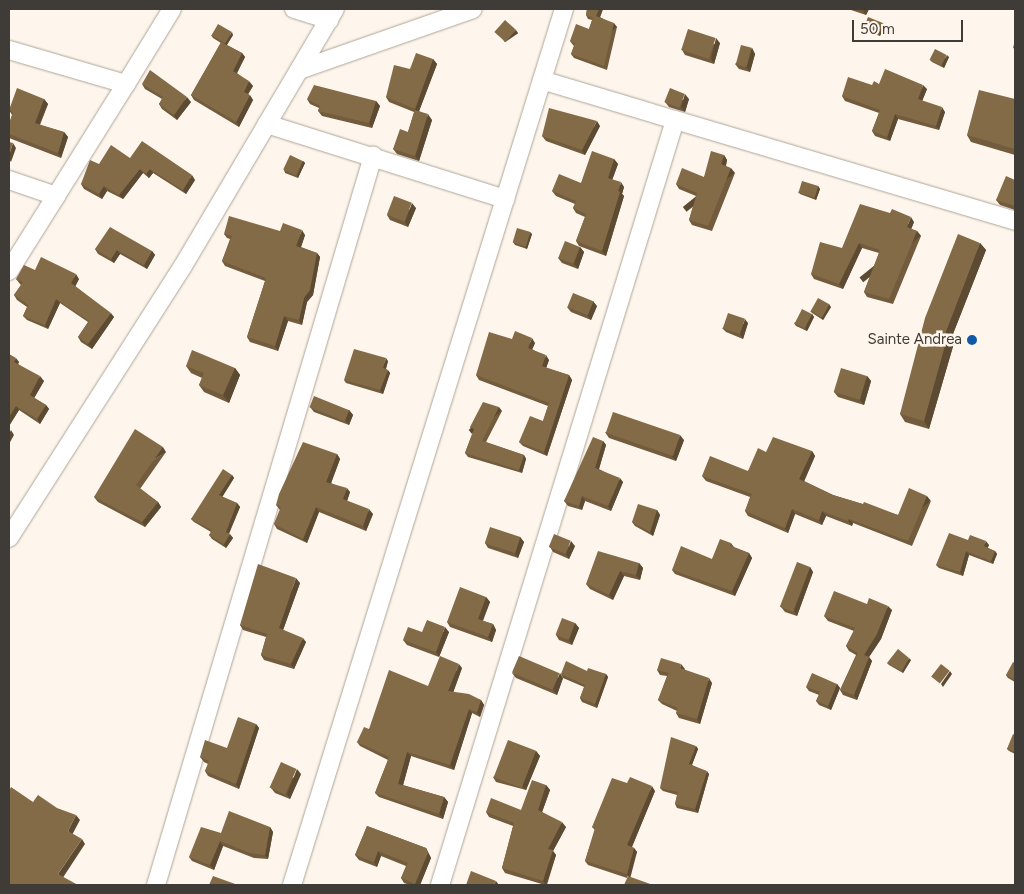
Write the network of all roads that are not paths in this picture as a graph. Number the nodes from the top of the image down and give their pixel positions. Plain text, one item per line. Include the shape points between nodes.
1 (172, 9) edge
2 (294, 9) edge
3 (473, 9) edge
4 (564, 9) edge
5 (332, 15) edge
6 (9, 50) edge
7 (299, 70) junction
8 (542, 80) junction
9 (126, 84) junction
10 (675, 120) junction
11 (267, 124) junction
12 (373, 156) junction
13 (9, 180) edge
14 (56, 196) junction
15 (505, 199) junction
16 (1015, 221) edge
17 (9, 271) edge
18 (9, 538) edge
19 (156, 885) edge
20 (292, 885) edge
21 (440, 885) edge

1 - 9 street
2 - 5 street
3 - 7 street
4 - 8 street
5 - 7 street
6 - 9 street
7 - 11 street
8 - 10 street
8 - 15 street
9 - 14 street
10 - 16 street
10 - 21 street
11 - 12 street
11 - 18 street via 183,266
12 - 15 street
12 - 19 street
13 - 14 street
14 - 17 street
15 - 20 street

